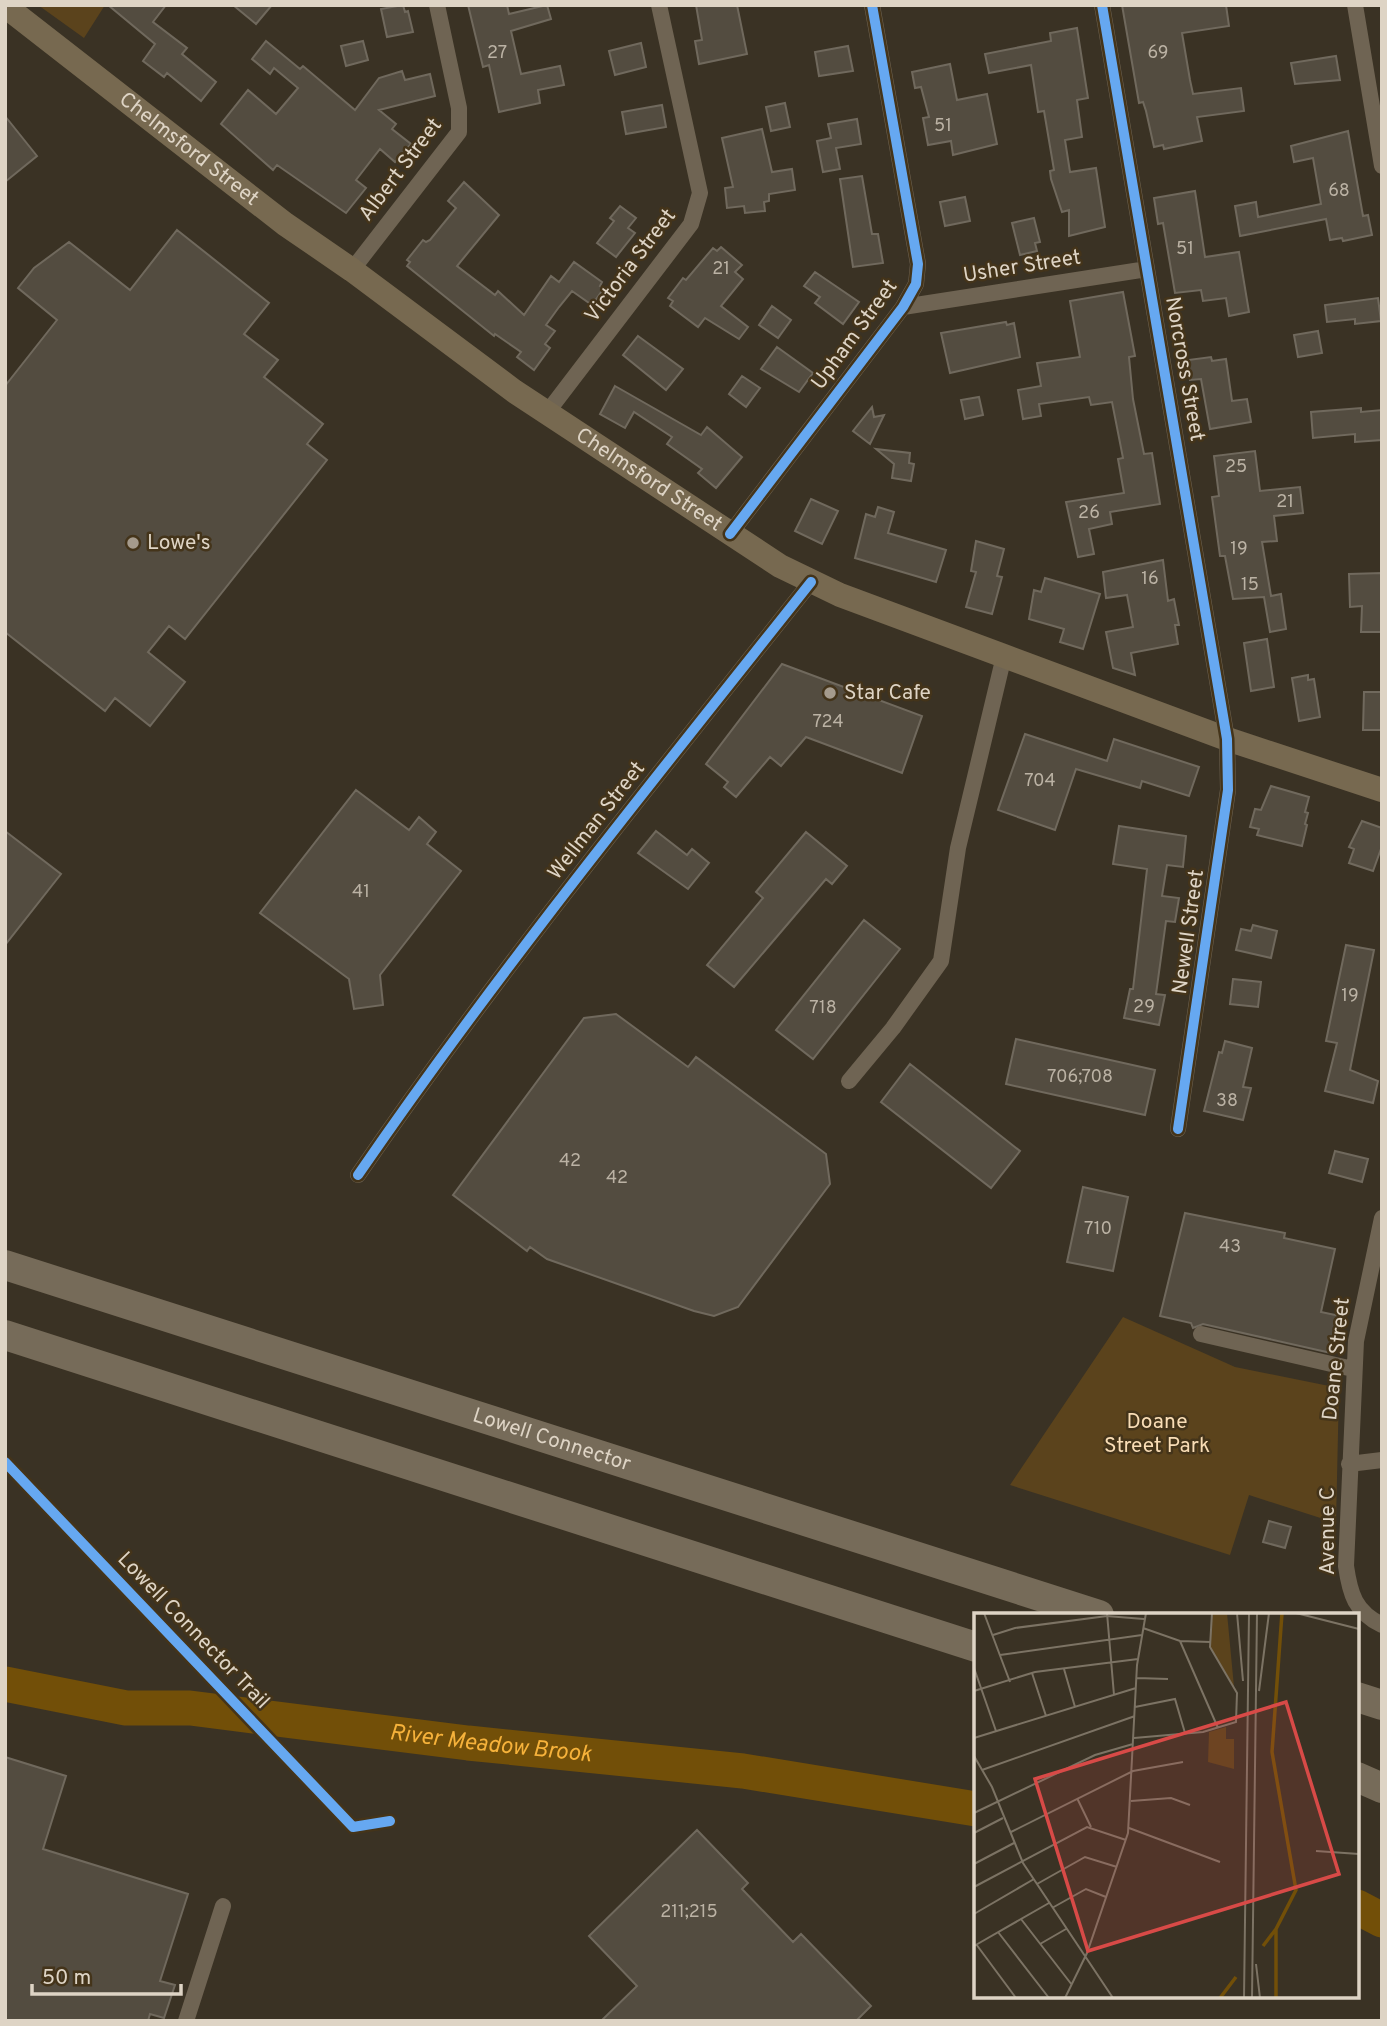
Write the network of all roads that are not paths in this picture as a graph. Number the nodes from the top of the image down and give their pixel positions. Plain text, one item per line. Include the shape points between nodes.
1 (437, 5) edge
2 (659, 5) edge
3 (872, 5) edge
4 (1102, 5) edge
5 (1355, 5) edge
6 (5, 6) edge
7 (1382, 166) edge
8 (1147, 269) junction
9 (352, 270) junction
10 (903, 307) junction
11 (546, 414) junction
12 (730, 534) junction
13 (811, 582) junction
14 (1004, 656) junction
15 (1227, 739) junction
16 (1382, 790) edge
17 (849, 1081) dead end
18 (1178, 1129) dead end
19 (358, 1175) dead end
20 (1382, 1218) edge
21 (5, 1265) edge
22 (1201, 1334) dead end
23 (5, 1335) edge
24 (1353, 1369) junction
25 (1382, 1460) edge
26 (1349, 1464) junction
27 (1093, 1613) edge
28 (1382, 1625) edge
29 (974, 1646) edge
30 (1359, 1691) edge
31 (1382, 1696) edge
32 (1359, 1698) edge
33 (1382, 1705) edge
34 (1359, 1770) edge
35 (1382, 1777) edge
36 (1359, 1778) edge
37 (1382, 1788) edge
38 (223, 1906) dead end
39 (186, 2021) edge

1 - 9 street, Albert Street via 459,108 459,132
2 - 11 street, Victoria Street via 700,193 697,209 691,224
3 - 10 street, Upham Street via 918,264 916,284
4 - 8 street, Norcross Street
5 - 7 street
6 - 9 main road, Chelmsford Street via 285,224
8 - 10 street, Usher Street
8 - 15 street, Norcross Street
9 - 11 main road, Chelmsford Street
10 - 12 street, Upham Street
11 - 12 main road, Chelmsford Street
12 - 13 main road, Chelmsford Street
13 - 14 main road, Chelmsford Street
13 - 19 street, Wellman Street via 571,883
14 - 15 main road, Chelmsford Street
14 - 17 street via 958,848 941,961
15 - 16 main road, Chelmsford Street
15 - 18 street, Newell Street via 1228,790
20 - 24 street, Doane Street via 1362,1302
21 - 27 highway, Lowell Connector
22 - 24 street
23 - 29 highway
24 - 26 street, Doane Street
25 - 26 street
26 - 28 street, Avenue C via 1346,1566 1350,1592 1356,1607
30 - 31 highway
32 - 33 highway
34 - 35 highway
36 - 37 highway
38 - 39 street

